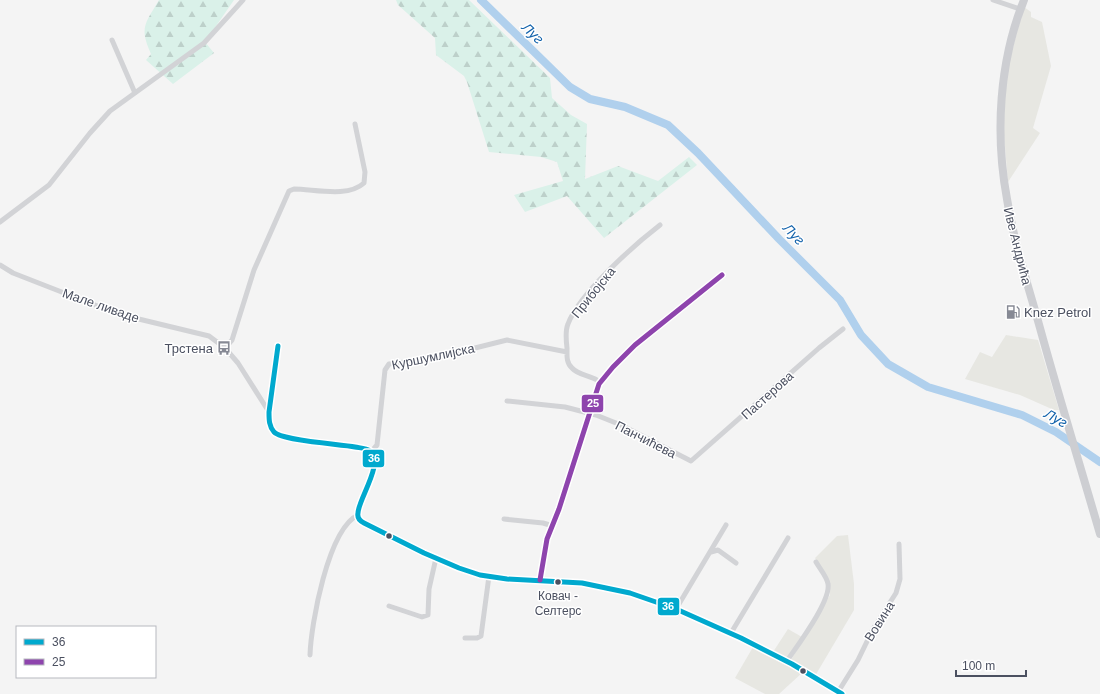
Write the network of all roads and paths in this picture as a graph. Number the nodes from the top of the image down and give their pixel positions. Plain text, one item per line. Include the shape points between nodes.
1 (242, 0) edge
2 (993, 0) edge
3 (1024, 0) edge
4 (1020, 9) junction
5 (112, 40) dead end
6 (135, 93) junction
7 (355, 124) dead end
8 (0, 222) edge
9 (660, 225) dead end
10 (0, 265) edge
11 (722, 275) dead end
12 (843, 329) dead end
13 (278, 346) dead end
14 (225, 348) junction
15 (567, 352) junction
16 (599, 384) junction
17 (507, 401) dead end
18 (269, 412) junction
19 (589, 414) junction
20 (371, 452) junction
21 (691, 461) joint
22 (358, 515) junction
23 (504, 519) dead end
24 (726, 525) dead end
25 (552, 526) junction
26 (1100, 534) edge
27 (788, 538) dead end
28 (899, 544) dead end
29 (711, 552) junction
30 (436, 558) junction
31 (816, 562) dead end
32 (736, 563) dead end
33 (489, 576) junction
34 (540, 580) junction
35 (389, 606) dead end
36 (676, 609) junction
37 (731, 633) junction
38 (465, 638) dead end
39 (310, 655) dead end
40 (787, 661) junction
41 (840, 693) edge

1 - 6 street via 204,43
2 - 4 street
3 - 4 main road, Иве Андрића
4 - 26 main road, Иве Андрића via 1010,47 1002,97 1001,141 1004,180 1018,248
5 - 6 street
6 - 8 street via 105,117 49,185
7 - 14 street via 365,172 364,183 333,192 294,188 290,190 254,270 232,340
9 - 15 street, Прибојска via 621,259 582,302 567,325
10 - 14 street, Мале ливаде via 13,273 118,314 204,334
11 - 16 street via 635,345
12 - 21 street, Пастерова
13 - 18 street
14 - 18 street, Мале ливаде
15 - 16 street, Прибојска via 572,370 594,378
15 - 20 street, Куршумлијска via 507,340 435,358 389,364 385,370 377,445
16 - 19 street
17 - 19 street, Панчићева via 565,407
18 - 20 street via 271,428 280,435 366,449
19 - 21 street, Панчићева via 621,426
19 - 25 street
20 - 22 street via 374,464
22 - 30 street via 364,523
22 - 39 street via 352,518 339,537 318,595
23 - 25 street
24 - 29 street
25 - 34 street
27 - 37 street
28 - 41 street, Вовина via 900,579 896,593 873,629
29 - 32 street via 718,550
29 - 36 street
30 - 33 street
30 - 35 street via 429,589 428,614 422,617
31 - 40 street via 827,581 828,594
33 - 34 street
33 - 38 street via 480,636
34 - 36 street via 582,583 630,593
36 - 37 street
37 - 40 street
40 - 41 street

